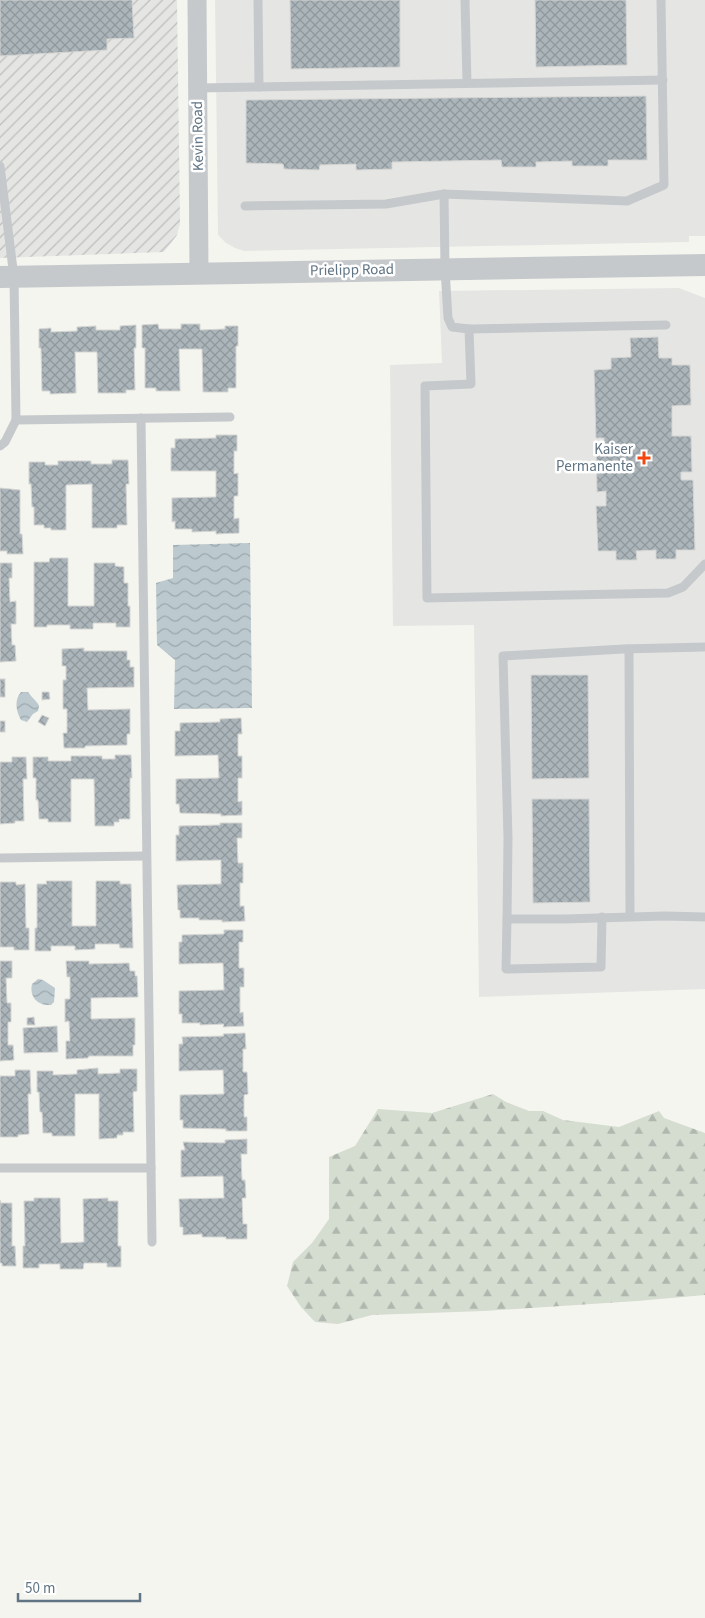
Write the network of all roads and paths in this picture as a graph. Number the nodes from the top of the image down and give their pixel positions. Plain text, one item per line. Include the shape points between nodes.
1 (197, 0) edge
2 (258, 0) edge
3 (465, 0) edge
4 (661, 0) edge
5 (663, 80) junction
6 (467, 83) junction
7 (259, 86) junction
8 (198, 88) junction
9 (0, 166) edge
10 (444, 194) junction
11 (245, 206) dead end
12 (705, 265) edge
13 (445, 269) junction
14 (199, 273) junction
15 (7, 277) edge
16 (666, 325) dead end
17 (470, 329) junction
18 (230, 417) dead end
19 (141, 418) junction
20 (16, 420) junction
21 (0, 446) edge
22 (705, 564) edge
23 (705, 647) edge
24 (629, 649) junction
25 (146, 856) junction
26 (0, 858) edge
27 (630, 916) junction
28 (602, 917) junction
29 (705, 917) edge
30 (507, 919) junction
31 (0, 1168) edge
32 (151, 1168) junction
33 (152, 1242) dead end

1 - 8 street, Kevin Road
2 - 7 lane
3 - 6 lane
4 - 5 lane
5 - 6 lane
5 - 10 lane via 664,185 627,201
6 - 7 lane
7 - 8 lane
8 - 14 street, Kevin Road
9 - 15 lane
10 - 11 lane via 386,204
10 - 13 lane
12 - 13 street, Prielipp Road
13 - 14 street, Prielipp Road
13 - 17 lane via 448,318 452,327
14 - 15 street, Prielipp Road
15 - 20 lane
16 - 17 lane
17 - 22 lane via 471,384 425,386 427,598 668,592 683,586
18 - 19 lane
19 - 20 lane
19 - 25 lane
20 - 21 lane
23 - 24 lane
24 - 27 lane
24 - 30 lane via 503,656
25 - 26 lane
25 - 32 lane
27 - 28 lane
27 - 29 lane
28 - 30 lane
28 - 30 lane via 601,967 506,969
31 - 32 lane
32 - 33 lane

